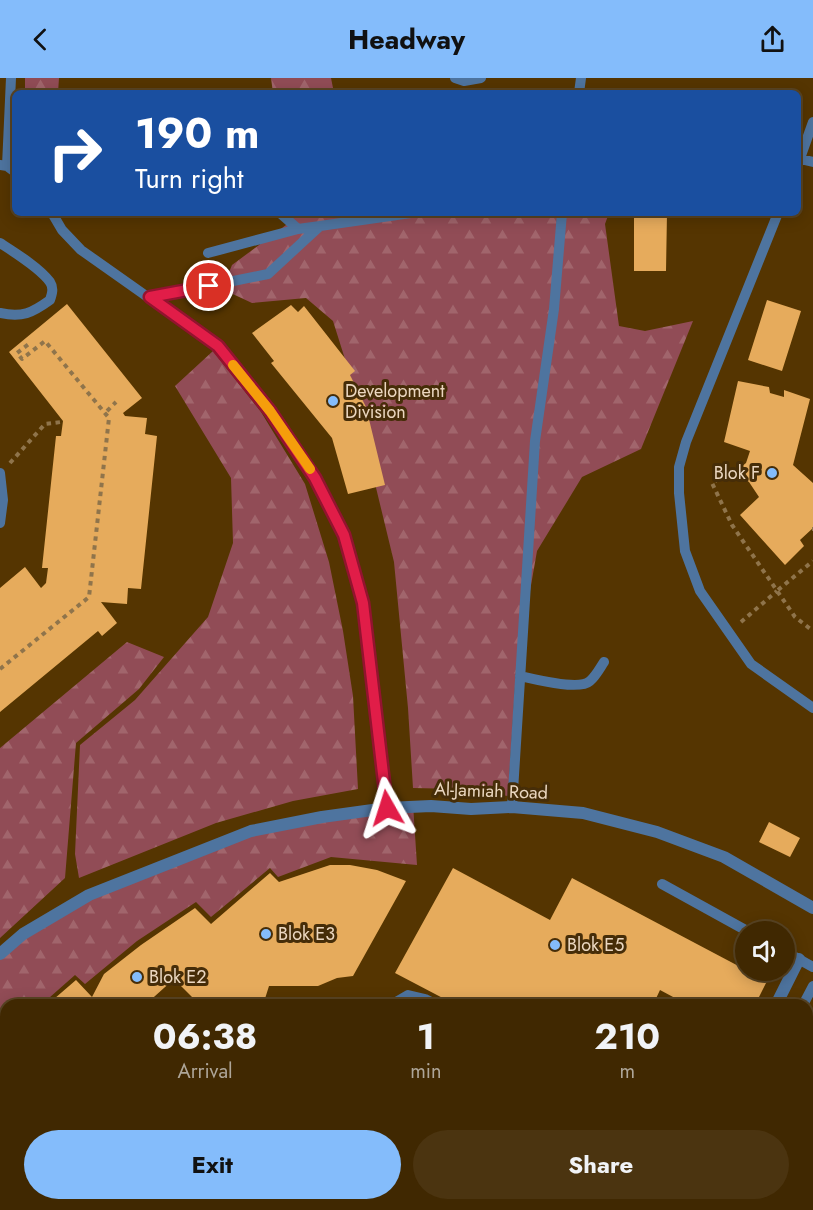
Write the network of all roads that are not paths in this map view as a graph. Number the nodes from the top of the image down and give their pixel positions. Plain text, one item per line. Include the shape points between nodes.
1 (11, 78) edge
2 (455, 78) edge
3 (481, 78) edge
4 (813, 123) edge
5 (801, 156) edge
6 (7, 167) edge
7 (54, 216) edge
8 (283, 216) edge
9 (390, 216) edge
10 (562, 216) edge
11 (777, 216) edge
12 (320, 226) junction
13 (298, 229) junction
14 (0, 243) edge
15 (208, 253) dead end
16 (150, 297) junction
17 (0, 313) edge
18 (0, 473) edge
19 (0, 523) edge
20 (604, 662) dead end
21 (520, 676) junction
22 (813, 708) edge
23 (512, 807) junction
24 (387, 808) junction
25 (662, 884) dead end
26 (813, 908) edge
27 (735, 924) edge
28 (0, 954) edge
29 (795, 956) edge
30 (799, 958) junction
31 (813, 966) edge
32 (401, 999) edge
33 (425, 999) edge
34 (779, 999) edge

1 - 6 lane
2 - 3 lane
4 - 5 lane
7 - 16 lane via 81,250
8 - 13 lane
9 - 12 lane
10 - 21 lane via 554,309 535,441
11 - 22 lane via 686,442 679,466 679,493 685,551 700,591 752,664
12 - 13 lane
12 - 16 lane via 268,274
13 - 15 lane
14 - 17 lane via 51,282 53,291 50,300 26,315
16 - 24 lane via 218,346 270,411 315,478 344,535 363,603
18 - 19 lane
20 - 21 lane via 582,685
21 - 23 lane
23 - 24 street, Al-Jamiah Road
23 - 26 street, Al-Jamiah Road via 583,813 657,832 724,857
24 - 28 street, Al-Jamiah Road via 251,831 89,895 23,934
25 - 27 lane
29 - 30 lane
30 - 31 lane
30 - 34 street
32 - 33 lane via 408,995

